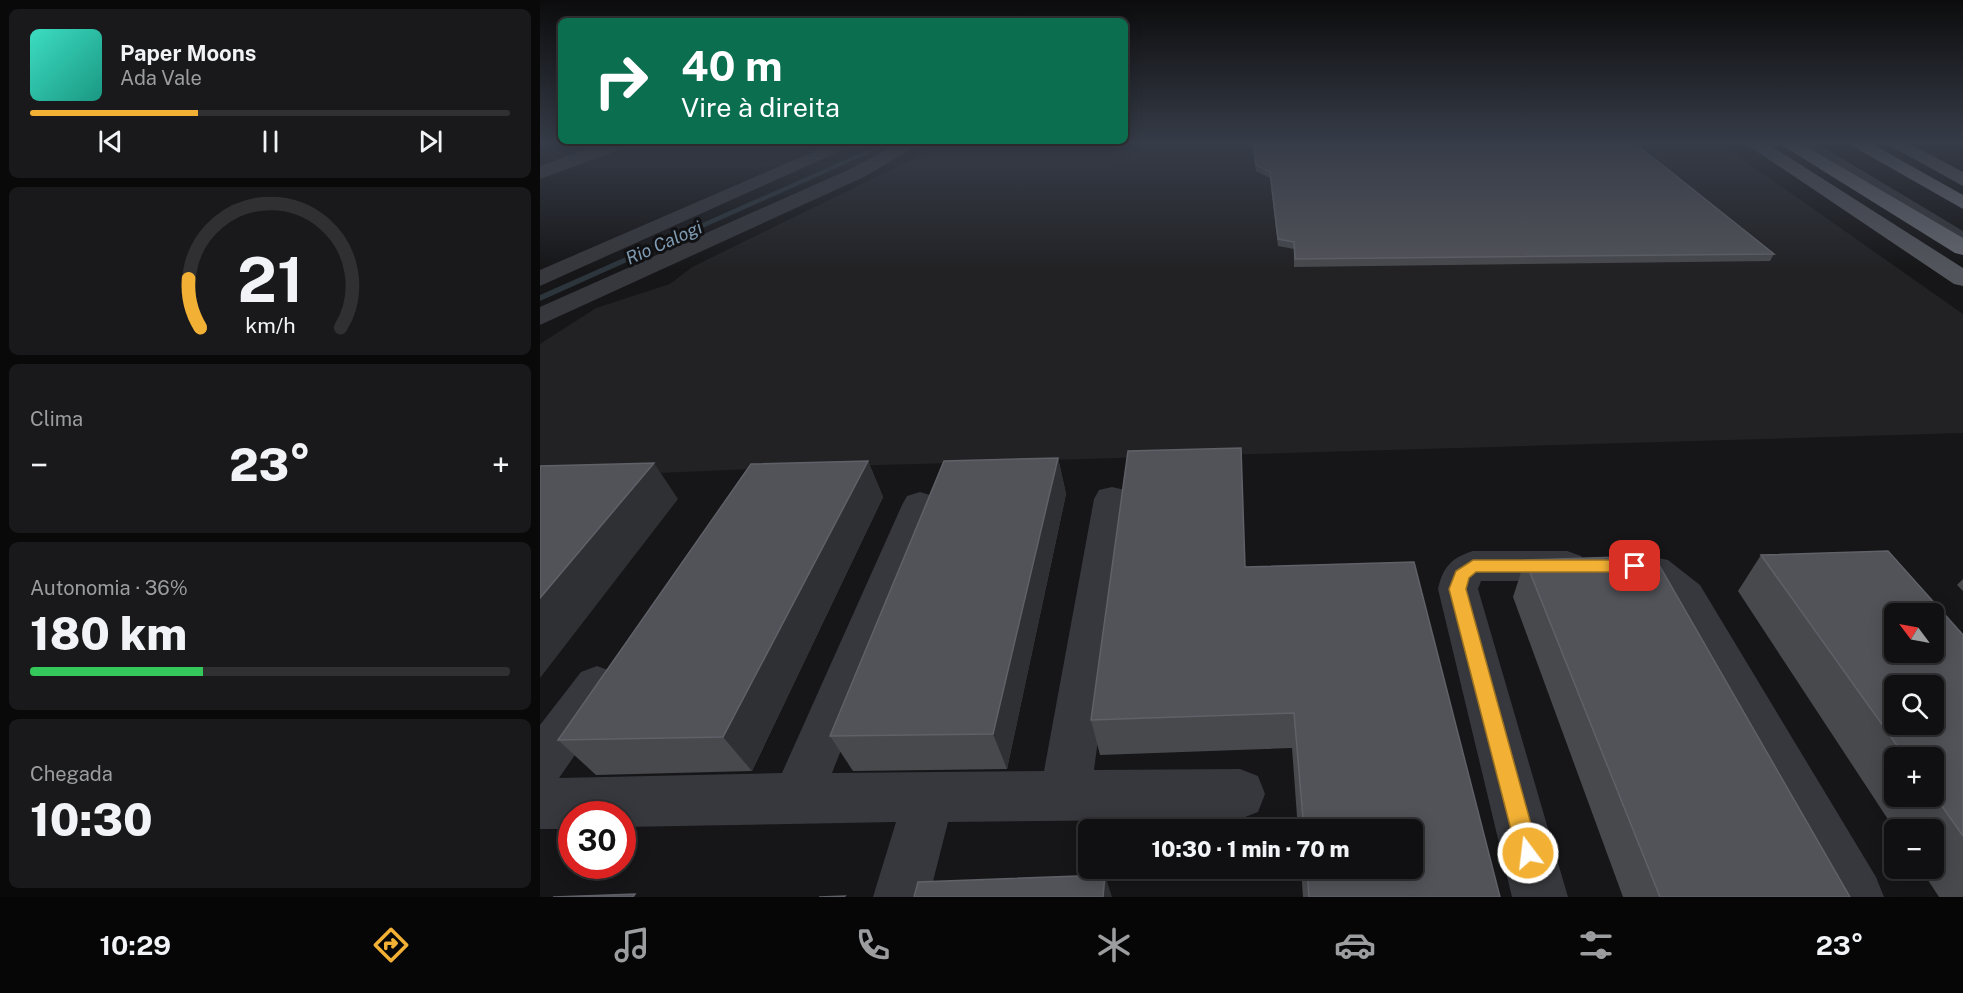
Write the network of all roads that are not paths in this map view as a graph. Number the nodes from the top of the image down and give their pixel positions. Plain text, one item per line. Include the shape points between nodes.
1 (752, 186) edge
2 (829, 186) edge
3 (1819, 186) edge
4 (1859, 186) edge
5 (1878, 186) edge
6 (1900, 186) edge
7 (1932, 186) edge
8 (1963, 203) edge
9 (1963, 222) edge
10 (1963, 237) edge
11 (1963, 248) edge
12 (540, 279) edge
13 (1963, 279) edge
14 (540, 317) edge
15 (1112, 499) dead end
16 (920, 505) dead end
17 (617, 659) edge
18 (540, 764) edge
19 (1240, 794) dead end
20 (1065, 797) junction
21 (797, 798) junction
22 (929, 798) junction
23 (540, 804) edge
24 (901, 897) edge
25 (1540, 897) edge
26 (1856, 897) edge

1 - 12 street
2 - 14 street
3 - 13 main road
4 - 11 highway
5 - 10 lane
6 - 9 lane
7 - 8 highway
15 - 20 street
16 - 21 street
17 - 18 street
19 - 20 street
20 - 22 street
21 - 22 street
21 - 23 street
22 - 24 street
25 - 26 street via 1458,589 1461,575 1473,566 1635,566 1666,578 1686,596

